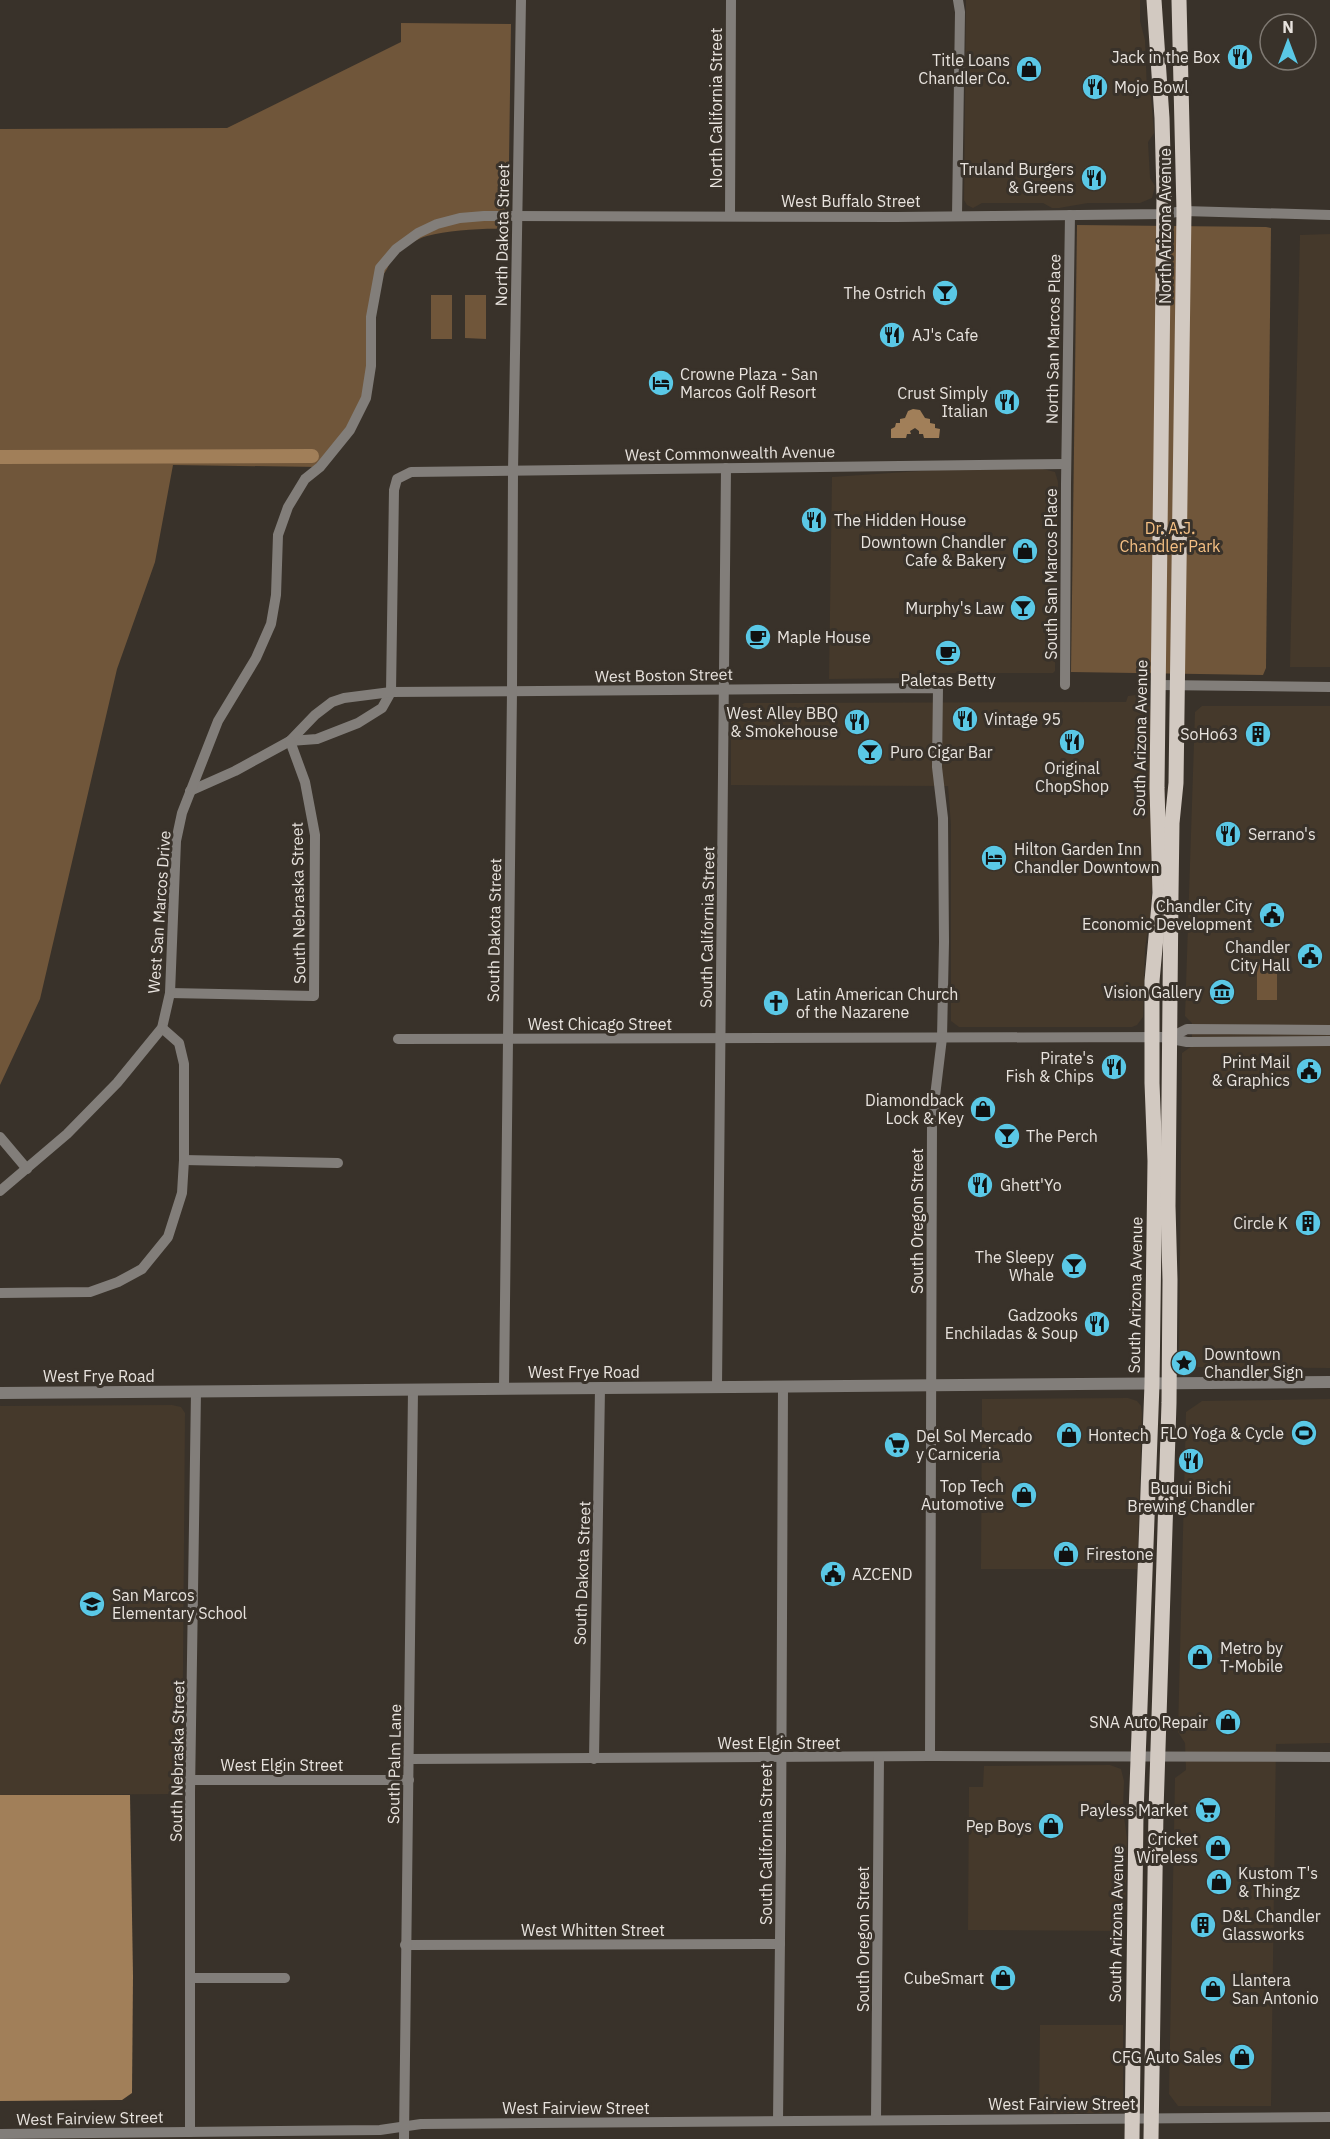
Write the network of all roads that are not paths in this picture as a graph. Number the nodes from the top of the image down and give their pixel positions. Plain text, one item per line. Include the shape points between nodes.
1 (520, 0) edge
2 (731, 0) edge
3 (958, 0) edge
4 (1155, 0) edge
5 (1179, 0) edge
6 (1184, 212) junction
7 (1163, 214) junction
8 (1071, 215) junction
9 (1330, 215) edge
10 (730, 216) junction
11 (957, 216) junction
12 (518, 217) junction
13 (1160, 452) joint
14 (1182, 452) joint
15 (1066, 464) junction
16 (726, 468) junction
17 (513, 471) junction
18 (1065, 685) dead end
19 (1158, 685) junction
20 (1178, 686) junction
21 (1330, 687) edge
22 (938, 688) joint
23 (723, 689) junction
24 (512, 691) junction
25 (391, 692) junction
26 (290, 741) junction
27 (190, 791) junction
28 (170, 993) junction
29 (162, 1028) junction
30 (1330, 1030) edge
31 (942, 1038) junction
32 (1161, 1038) junction
33 (508, 1039) junction
34 (720, 1039) junction
35 (398, 1040) dead end
36 (1330, 1041) edge
37 (1152, 1083) junction
38 (1170, 1084) junction
39 (0, 1137) edge
40 (184, 1160) junction
41 (1162, 1161) junction
42 (338, 1163) dead end
43 (27, 1169) junction
44 (0, 1191) edge
45 (1153, 1292) junction
46 (1170, 1292) junction
47 (0, 1293) edge
48 (1330, 1382) edge
49 (1152, 1384) junction
50 (1169, 1384) junction
51 (930, 1385) junction
52 (717, 1387) junction
53 (783, 1387) junction
54 (600, 1388) junction
55 (504, 1389) junction
56 (412, 1390) junction
57 (196, 1391) junction
58 (0, 1393) edge
59 (1149, 1447) junction
60 (1168, 1447) junction
61 (1148, 1494) junction
62 (1166, 1494) junction
63 (930, 1756) junction
64 (1148, 1756) junction
65 (879, 1757) junction
66 (1330, 1757) edge
67 (782, 1758) junction
68 (594, 1759) junction
69 (410, 1760) junction
70 (192, 1780) junction
71 (409, 1780) junction
72 (780, 1944) junction
73 (405, 1946) junction
74 (190, 1978) junction
75 (285, 1978) dead end
76 (1330, 2117) edge
77 (1132, 2118) junction
78 (1152, 2118) junction
79 (876, 2120) junction
80 (777, 2121) junction
81 (404, 2127) junction
82 (190, 2132) junction
83 (0, 2134) edge
84 (133, 2136) edge
85 (404, 2139) edge
86 (1132, 2139) edge
87 (1151, 2139) edge

1 - 12 street, North Dakota Street
2 - 10 street, North California Street
3 - 11 street
4 - 7 main road, North Arizona Avenue
5 - 6 main road, North Arizona Avenue
6 - 7 street, West Buffalo Street
6 - 9 street, West Buffalo Street
6 - 14 main road, North Arizona Avenue
7 - 8 street, West Buffalo Street
7 - 13 main road, North Arizona Avenue
8 - 11 street, West Buffalo Street
8 - 15 street, North San Marcos Place
10 - 11 street, West Buffalo Street
10 - 12 street, West Buffalo Street
12 - 17 street, North Dakota Street
12 - 27 street, West San Marcos Drive via 460,218 436,224 396,249 380,268 371,317 371,366 366,398 350,430 320,467 304,479 288,507 278,535 271,624 256,658 218,721
13 - 19 main road, South Arizona Avenue
14 - 20 main road, South Arizona Avenue
15 - 16 street, West Commonwealth Avenue
15 - 18 street, South San Marcos Place
16 - 17 street, West Commonwealth Avenue
16 - 23 street, South California Street
17 - 24 street, South Dakota Street
17 - 25 street, West Commonwealth Avenue via 411,472 397,479
19 - 20 street
19 - 32 main road, South Arizona Avenue via 1160,893 1153,959
20 - 21 street
20 - 32 main road, South Arizona Avenue
22 - 23 street, West Boston Street
22 - 31 street, South Oregon Street via 937,767 944,853
23 - 24 street, West Boston Street
23 - 34 street, South California Street
24 - 25 street, West Boston Street
24 - 33 street, South Dakota Street
25 - 26 street, West Boston Street via 332,702
25 - 26 street, West Boston Street via 382,708 358,723 317,739
26 - 27 street, West Boston Street
26 - 28 street, South Nebraska Street via 315,835 314,996
27 - 28 street, West San Marcos Drive via 176,841
28 - 29 street, West San Marcos Drive
29 - 40 street via 179,1043 184,1064
29 - 43 street, West San Marcos Drive via 117,1083
30 - 32 street via 1187,1029
31 - 32 street, West Chicago Street
31 - 34 street, West Chicago Street
31 - 51 street, South Oregon Street via 932,1121
32 - 36 street via 1187,1042
32 - 37 main road, South Arizona Avenue
32 - 38 main road, South Arizona Avenue
33 - 34 street, West Chicago Street
33 - 35 street, West Chicago Street
33 - 55 street, South Dakota Street
34 - 52 street, South California Street
37 - 38 main road
37 - 41 main road, South Arizona Avenue
38 - 41 main road, South Arizona Avenue
39 - 43 street
40 - 42 street
40 - 47 street via 176,1218 168,1237 142,1269 90,1292
41 - 45 main road, South Arizona Avenue
41 - 46 main road, South Arizona Avenue
43 - 44 street, West San Marcos Drive
45 - 46 main road
45 - 49 main road, South Arizona Avenue
46 - 50 main road, South Arizona Avenue
48 - 50 street, West Frye Road
49 - 50 street, West Frye Road
49 - 51 street, West Frye Road
49 - 59 main road, South Arizona Avenue
50 - 60 main road, South Arizona Avenue
51 - 53 street, West Frye Road
51 - 63 street, South Oregon Street
52 - 53 street, West Frye Road
52 - 54 street, West Frye Road
53 - 67 street, South California Street
54 - 55 street, West Frye Road
54 - 68 street, South Dakota Street
55 - 56 street, West Frye Road
56 - 57 street, West Frye Road
56 - 69 street, South Palm Lane
57 - 58 street, West Frye Road
57 - 70 street, South Nebraska Street
59 - 60 main road
59 - 61 main road, South Arizona Avenue
60 - 62 main road, South Arizona Avenue
61 - 62 main road
61 - 64 main road, South Arizona Avenue
62 - 64 main road, South Arizona Avenue
63 - 64 street, West Elgin Street
63 - 65 street, West Elgin Street
64 - 66 street, West Elgin Street
64 - 77 main road, South Arizona Avenue
64 - 78 main road, South Arizona Avenue
65 - 67 street, West Elgin Street
65 - 79 street, South Oregon Street
67 - 68 street, West Elgin Street
67 - 72 street, South California Street
68 - 69 street, West Elgin Street
69 - 71 street, South Palm Lane
70 - 71 street, West Elgin Street
70 - 74 street, South Nebraska Street
71 - 73 street, South Palm Lane
72 - 73 street, West Whitten Street
72 - 80 street, South California Street
73 - 81 street, South Palm Lane
74 - 75 street
74 - 82 street, South Nebraska Street
76 - 78 street, West Fairview Street
77 - 78 street, West Fairview Street
77 - 79 street, West Fairview Street
77 - 86 main road, South Arizona Avenue
78 - 87 main road, South Arizona Avenue
79 - 80 street, West Fairview Street
80 - 81 street, West Fairview Street
81 - 82 street, West Fairview Street
81 - 85 street, South Palm Lane
82 - 84 street, West Fairview Street
83 - 84 street, West Fairview Street

